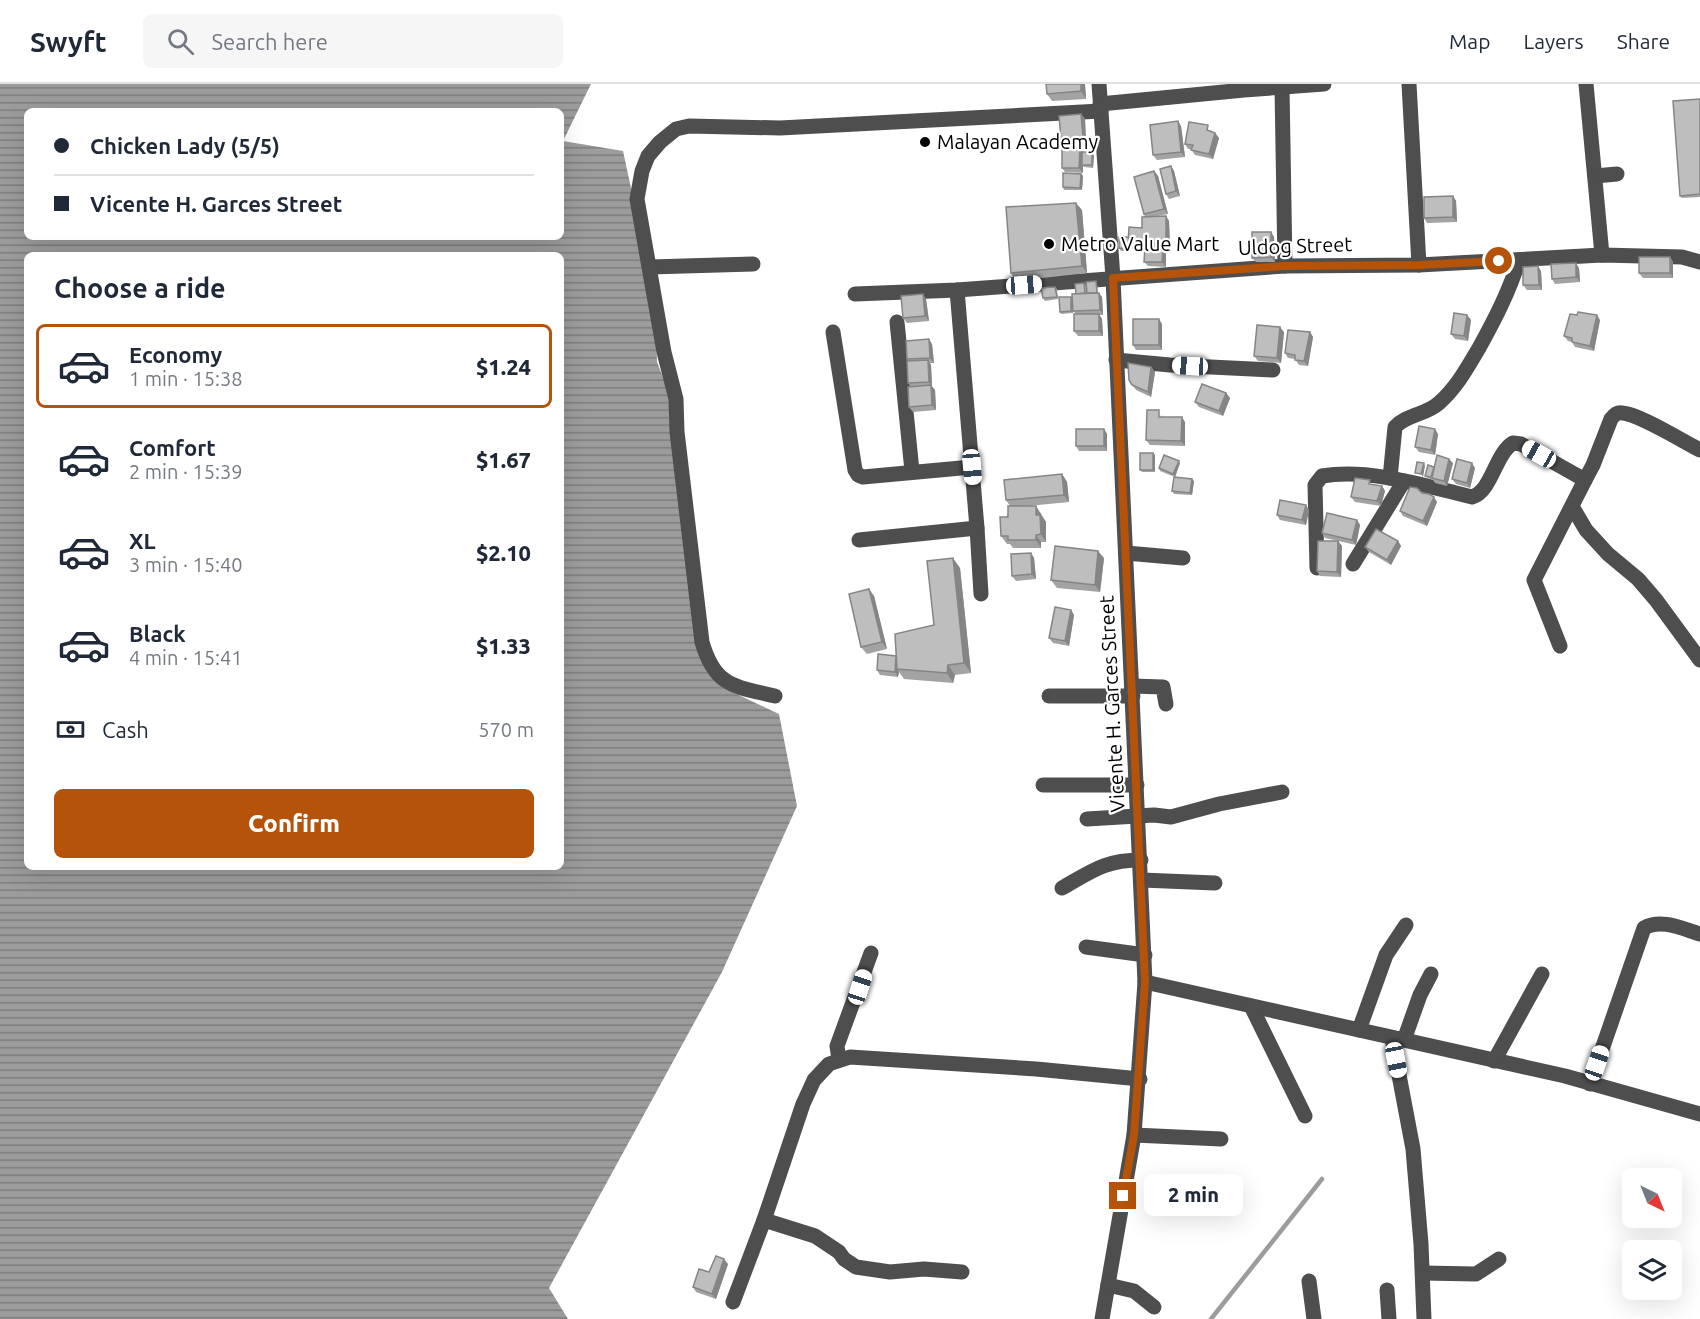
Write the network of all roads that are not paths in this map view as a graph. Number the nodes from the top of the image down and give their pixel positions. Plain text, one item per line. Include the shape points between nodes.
1 (1099, 84) edge
2 (1324, 84) edge
3 (1409, 84) edge
4 (1586, 84) edge
5 (1243, 87) edge
6 (1282, 87) junction
7 (1101, 107) junction
8 (1617, 174) dead end
9 (1595, 176) junction
10 (1602, 255) junction
11 (1519, 260) junction
12 (1700, 262) edge
13 (753, 264) dead end
14 (1419, 265) junction
15 (1285, 266) junction
16 (650, 267) junction
17 (1113, 278) junction
18 (957, 290) junction
19 (855, 294) dead end
20 (897, 322) dead end
21 (833, 332) dead end
22 (1116, 360) junction
23 (1273, 370) dead end
24 (1700, 450) edge
25 (972, 467) junction
26 (912, 471) junction
27 (1397, 480) junction
28 (1585, 480) junction
29 (1573, 508) junction
30 (977, 528) junction
31 (859, 540) dead end
32 (1126, 553) junction
33 (1183, 558) dead end
34 (1353, 564) dead end
35 (1317, 568) edge
36 (981, 594) dead end
37 (1560, 646) dead end
38 (1700, 660) edge
39 (1132, 691) junction
40 (775, 696) dead end
41 (1049, 696) dead end
42 (1166, 704) dead end
43 (1043, 785) dead end
44 (1137, 785) junction
45 (1282, 792) dead end
46 (1139, 816) junction
47 (1087, 819) dead end
48 (1141, 860) junction
49 (1142, 880) junction
50 (1215, 883) dead end
51 (1062, 888) dead end
52 (1406, 925) dead end
53 (1700, 934) edge
54 (1086, 947) dead end
55 (871, 954) dead end
56 (1144, 955) junction
57 (1431, 974) dead end
58 (1542, 974) dead end
59 (1145, 982) junction
60 (1251, 1006) junction
61 (1359, 1030) junction
62 (1398, 1039) junction
63 (839, 1060) junction
64 (1494, 1061) junction
65 (1140, 1079) junction
66 (1590, 1084) junction
67 (1700, 1114) edge
68 (1305, 1116) dead end
69 (1134, 1135) junction
70 (1221, 1139) dead end
71 (764, 1220) junction
72 (1499, 1259) dead end
73 (962, 1272) dead end
74 (1422, 1273) junction
75 (1309, 1281) dead end
76 (1108, 1285) junction
77 (1387, 1290) dead end
78 (733, 1302) dead end
79 (1154, 1307) dead end
80 (1102, 1319) edge
81 (1314, 1319) edge
82 (1389, 1319) edge
83 (1424, 1319) edge

1 - 7 street, Vicente H. Garces Street
2 - 6 street
3 - 14 street
4 - 9 street
5 - 6 street
5 - 7 street
6 - 15 street
7 - 16 street via 780,128 676,129 648,156 642,171 637,199
7 - 17 street, Vicente H. Garces Street
8 - 9 street
9 - 10 street
10 - 11 street, Uldog Street
10 - 12 street, Uldog Street via 1682,257
11 - 14 street, Uldog Street
11 - 27 street via 1506,297 1456,387 1430,411 1406,418 1395,427
13 - 16 street
14 - 15 street, Uldog Street
15 - 17 street, Uldog Street
16 - 40 street via 676,399 676,432 702,642 718,676 730,685
17 - 18 street, Uldog Street
17 - 22 street, Vicente H. Garces Street
18 - 19 street, Uldog Street
18 - 25 street
20 - 26 street
21 - 26 street via 855,470 863,477
22 - 23 street
22 - 32 street, Vicente H. Garces Street
24 - 28 street via 1621,412 1611,419
25 - 26 street
25 - 30 street
27 - 28 street via 1472,497 1513,442
27 - 34 street
27 - 35 street via 1326,475 1318,479
28 - 29 street
29 - 37 street via 1534,580
29 - 38 street via 1586,530 1656,600
30 - 31 street
30 - 36 street
32 - 33 street
32 - 39 street, Vicente H. Garces Street
39 - 41 street
39 - 42 street via 1163,687
39 - 44 street, Vicente H. Garces Street
43 - 44 street
44 - 46 street, Vicente H. Garces Street
45 - 46 street via 1171,817
46 - 47 street
46 - 48 street, Vicente H. Garces Street
48 - 49 street, Vicente H. Garces Street
48 - 51 street via 1105,864
49 - 50 street
49 - 56 street, Vicente H. Garces Street
52 - 61 street via 1386,955
53 - 66 street via 1666,924 1653,923 1644,928
54 - 56 street
55 - 63 street via 837,1046
56 - 59 street, Vicente H. Garces Street
57 - 62 street
58 - 64 street
59 - 60 street
59 - 65 street, Vicente H. Garces Street
60 - 61 street
60 - 68 street
61 - 62 street
62 - 64 street
62 - 74 street via 1413,1149
63 - 65 street via 850,1057
63 - 71 street via 821,1071 808,1092
64 - 66 street
65 - 69 street, Vicente H. Garces Street
66 - 67 street
69 - 70 street
69 - 76 street, Vicente H. Garces Street
71 - 73 street via 815,1236 856,1267 890,1272
71 - 78 street
72 - 74 street via 1476,1274
74 - 83 street
75 - 81 street
76 - 79 street via 1134,1291
76 - 80 street, Vicente H. Garces Street
77 - 82 street

